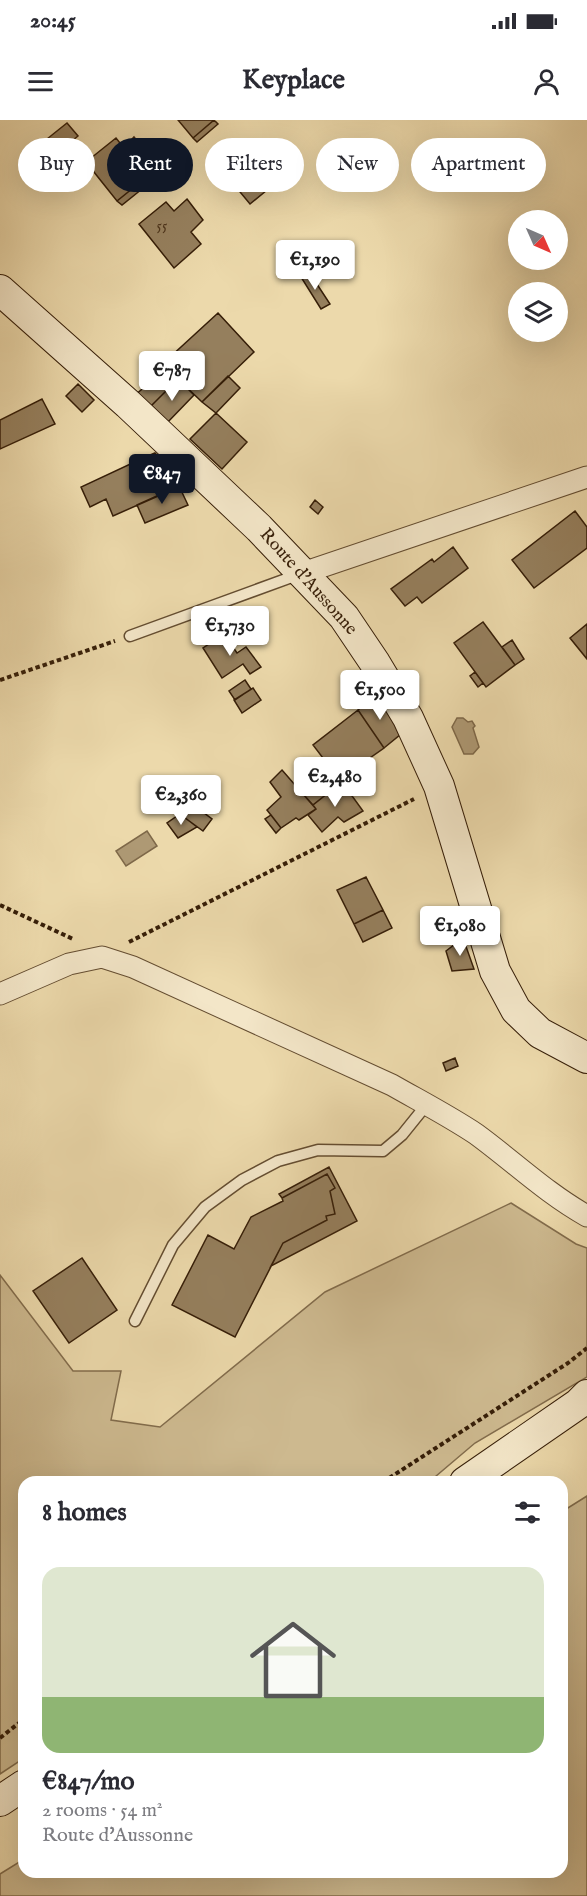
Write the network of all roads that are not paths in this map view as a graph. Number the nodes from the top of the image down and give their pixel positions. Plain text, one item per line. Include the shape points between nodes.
1 (0, 290) edge
2 (587, 477) edge
3 (303, 573) junction
4 (130, 636) road end
5 (0, 994) edge
6 (587, 1058) edge
7 (427, 1104) junction
8 (587, 1216) edge
9 (135, 1321) dead end
10 (584, 1400) edge
11 (474, 1476) edge
12 (18, 1789) edge
13 (0, 1801) edge

1 - 3 main road, Route d'Aussonne via 128,404
2 - 3 street
3 - 4 lane
3 - 6 main road, Route d'Aussonne via 344,617 408,718 439,786 495,971 516,1010 540,1033
5 - 7 street via 69,964 102,957 133,967
7 - 8 street via 475,1133 564,1203
7 - 9 lane via 383,1151 318,1150 278,1161 242,1180 205,1207 173,1245
10 - 11 main road
12 - 13 main road

